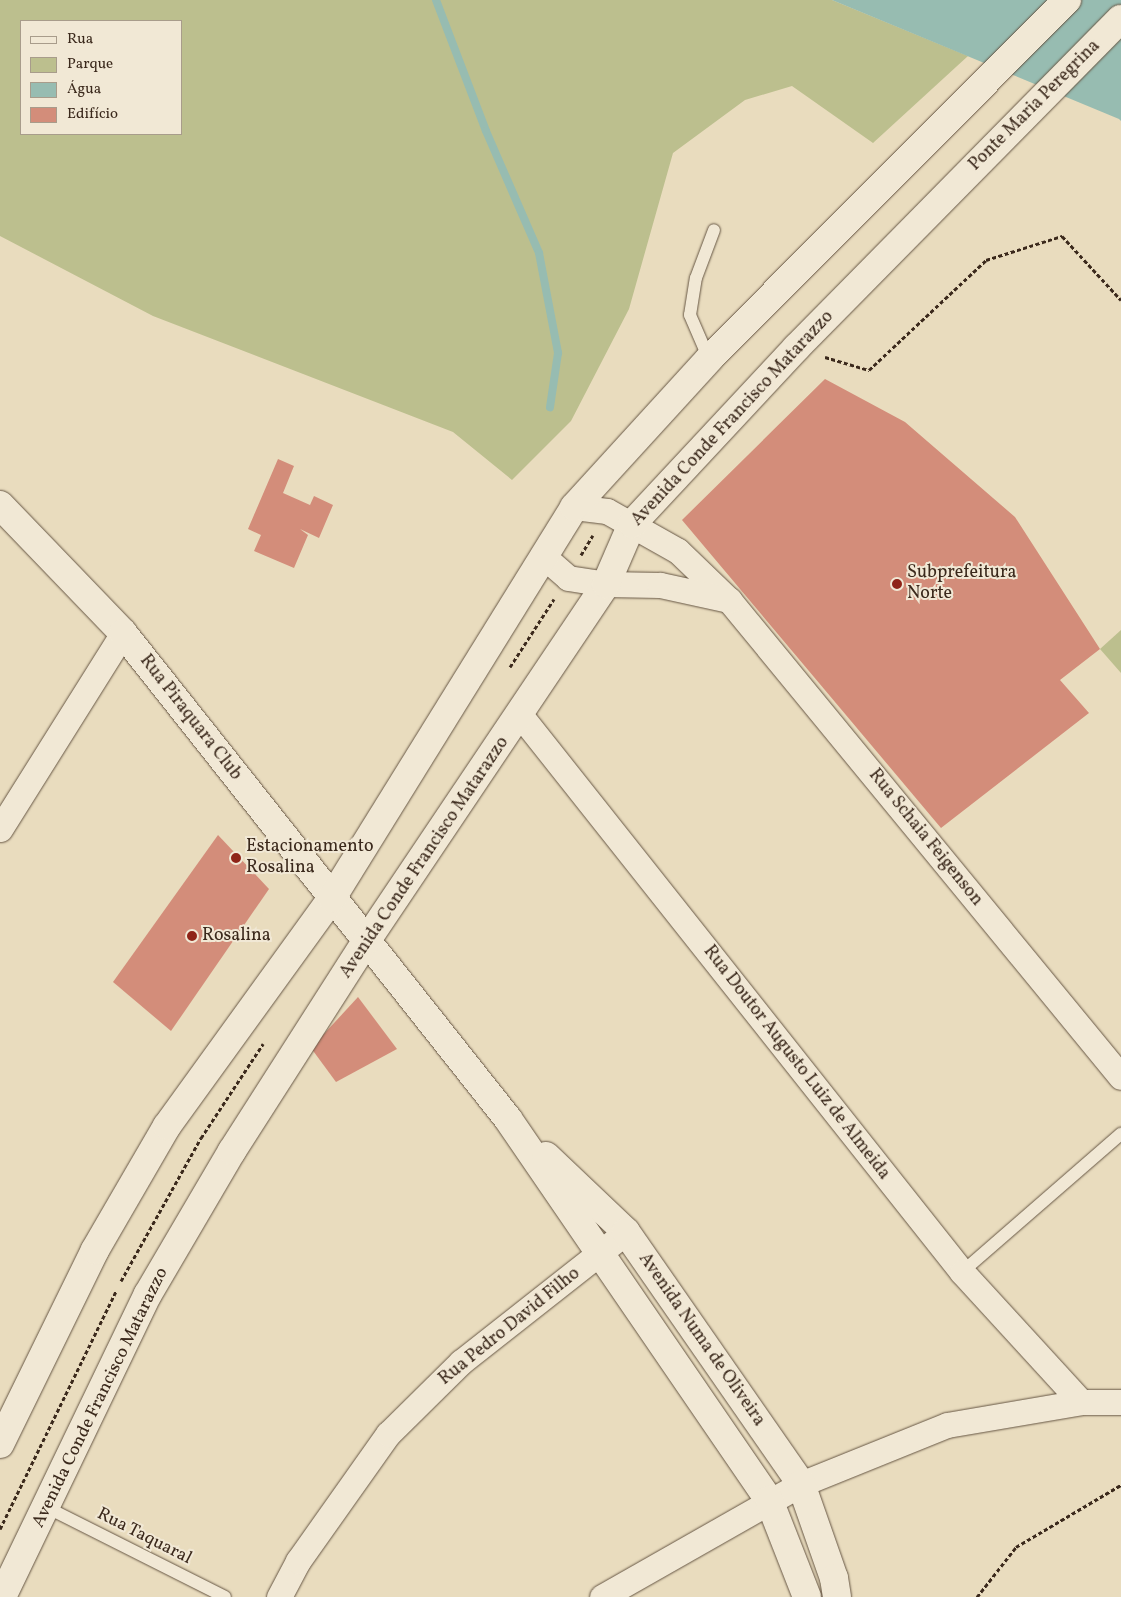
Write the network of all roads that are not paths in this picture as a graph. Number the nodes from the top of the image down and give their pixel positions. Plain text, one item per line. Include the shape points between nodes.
1 (1067, 0) edge
2 (1121, 19) edge
3 (949, 193) joint
4 (714, 230) dead end
5 (709, 359) junction
6 (0, 505) edge
7 (574, 507) junction
8 (632, 524) junction
9 (543, 556) junction
10 (606, 584) junction
11 (729, 600) junction
12 (123, 633) junction
13 (521, 716) junction
14 (0, 829) edge
15 (332, 898) junction
16 (368, 940) junction
17 (1121, 1077) edge
18 (508, 1119) junction
19 (1121, 1134) edge
20 (626, 1232) junction
21 (601, 1253) junction
22 (962, 1272) junction
23 (1081, 1402) junction
24 (1121, 1402) edge
25 (0, 1444) edge
26 (801, 1484) junction
27 (769, 1500) junction
28 (48, 1508) junction
29 (2, 1597) edge
30 (226, 1597) edge
31 (279, 1597) edge
32 (602, 1597) edge
33 (807, 1597) edge
34 (837, 1597) edge

1 - 5 main road
2 - 3 main road, Ponte Maria Peregrina
3 - 8 main road, Avenida Conde Francisco Matarazzo via 796,348
4 - 5 lane via 696,278 690,314
5 - 7 main road
6 - 12 main road, Rua Piraquara Club
7 - 8 street, Rua Schaia Feigenson via 608,511
7 - 9 main road
8 - 10 main road, Avenida Conde Francisco Matarazzo
8 - 11 street, Rua Schaia Feigenson via 678,552
9 - 10 street via 568,578
9 - 15 main road
10 - 11 street via 660,585
10 - 13 main road, Avenida Conde Francisco Matarazzo
11 - 17 street, Rua Schaia Feigenson
12 - 14 street
12 - 15 main road, Rua Piraquara Club
13 - 16 main road, Avenida Conde Francisco Matarazzo
13 - 22 street, Rua Doutor Augusto Luiz de Almeida
15 - 16 main road, Rua Piraquara Club
15 - 25 main road via 167,1126 95,1250
16 - 18 main road, Avenida Numa de Oliveira
16 - 28 main road, Avenida Conde Francisco Matarazzo via 232,1151 148,1294
18 - 20 main road, Avenida Numa de Oliveira
18 - 21 main road, Avenida Numa de Oliveira
19 - 22 lane
20 - 21 street, Rua Pedro David Filho
20 - 26 main road, Avenida Numa de Oliveira
21 - 27 main road, Avenida Numa de Oliveira
21 - 31 street, Rua Pedro David Filho via 462,1362 388,1434 298,1562
22 - 23 street, Rua Doutor Augusto Luiz de Almeida
23 - 24 street
23 - 26 street via 946,1425
26 - 27 street
26 - 34 main road, Avenida Numa de Oliveira via 834,1578
27 - 32 street
27 - 33 main road, Avenida Numa de Oliveira
28 - 29 main road, Avenida Conde Francisco Matarazzo
28 - 30 lane, Rua Taquaral

